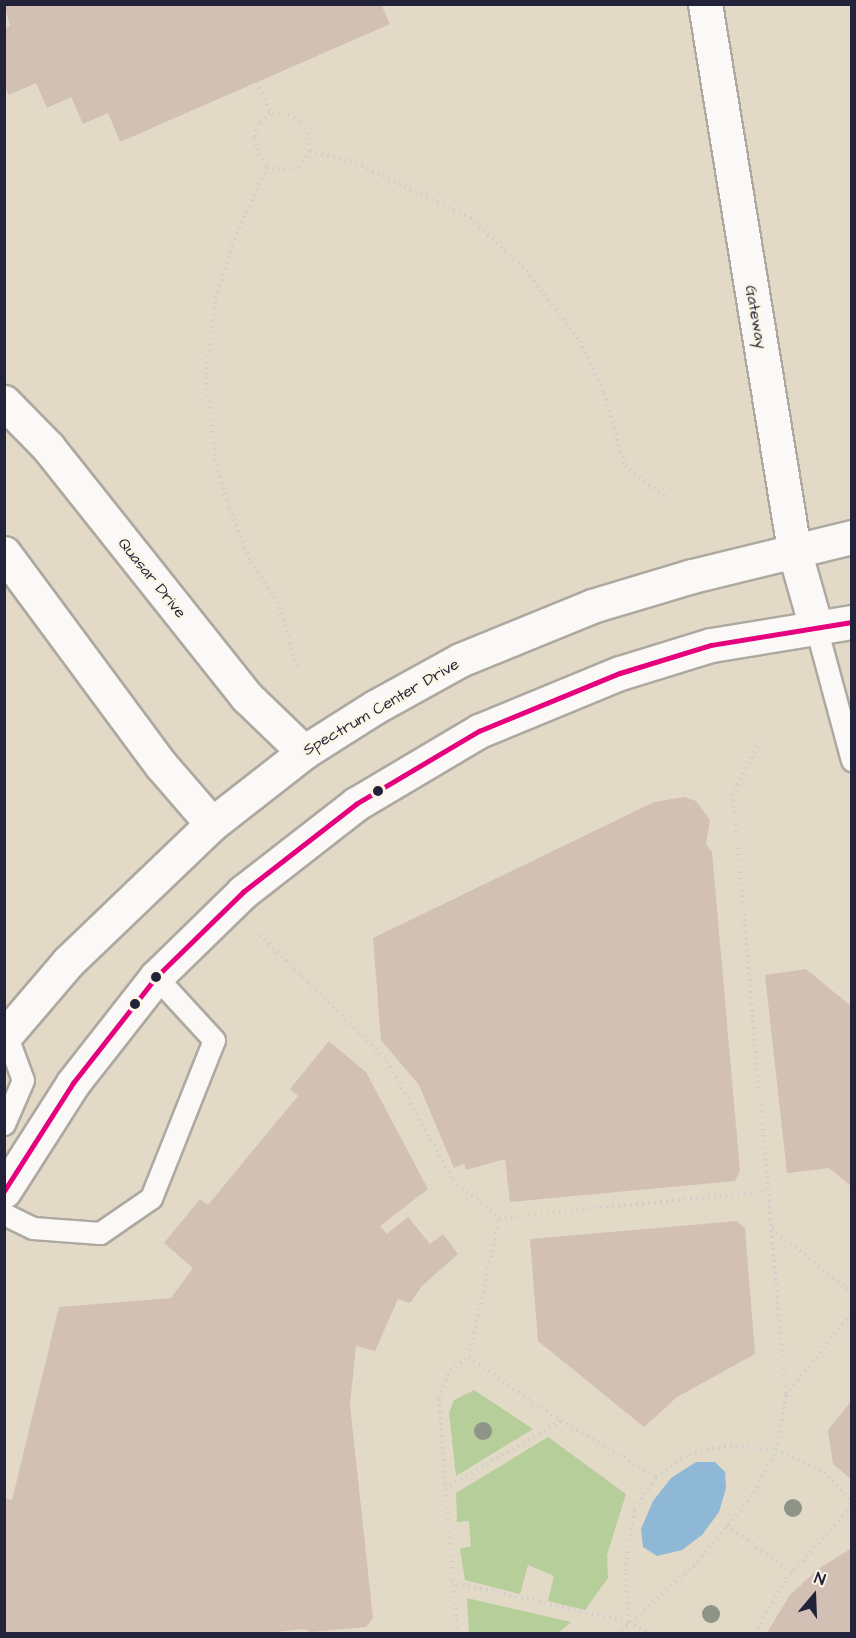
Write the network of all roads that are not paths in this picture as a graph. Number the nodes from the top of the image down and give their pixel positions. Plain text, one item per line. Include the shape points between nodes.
1 (705, 4) edge
2 (4, 402) edge
3 (852, 537) edge
4 (794, 550) junction
5 (4, 554) edge
6 (852, 622) edge
7 (816, 627) junction
8 (304, 752) junction
9 (852, 760) edge
10 (212, 824) junction
11 (156, 977) junction
12 (5, 1033) edge
13 (4, 1124) edge
14 (4, 1191) edge
15 (4, 1214) edge

1 - 4 street, Gateway
2 - 8 street, Quasar Drive via 48,447 247,697
3 - 4 street, Spectrum Center Drive
4 - 7 street, Gateway
4 - 8 street, Spectrum Center Drive via 644,589 531,629 418,682
5 - 10 street via 160,765
6 - 7 street
7 - 9 lane via 832,700
7 - 11 street via 711,645 631,669 529,708 440,751 318,830 243,892
8 - 10 street, Spectrum Center Drive
10 - 12 street, Spectrum Center Drive via 93,936
11 - 14 street via 73,1083
11 - 15 lane via 214,1040 151,1198 100,1233 33,1228
12 - 13 lane via 23,1080

